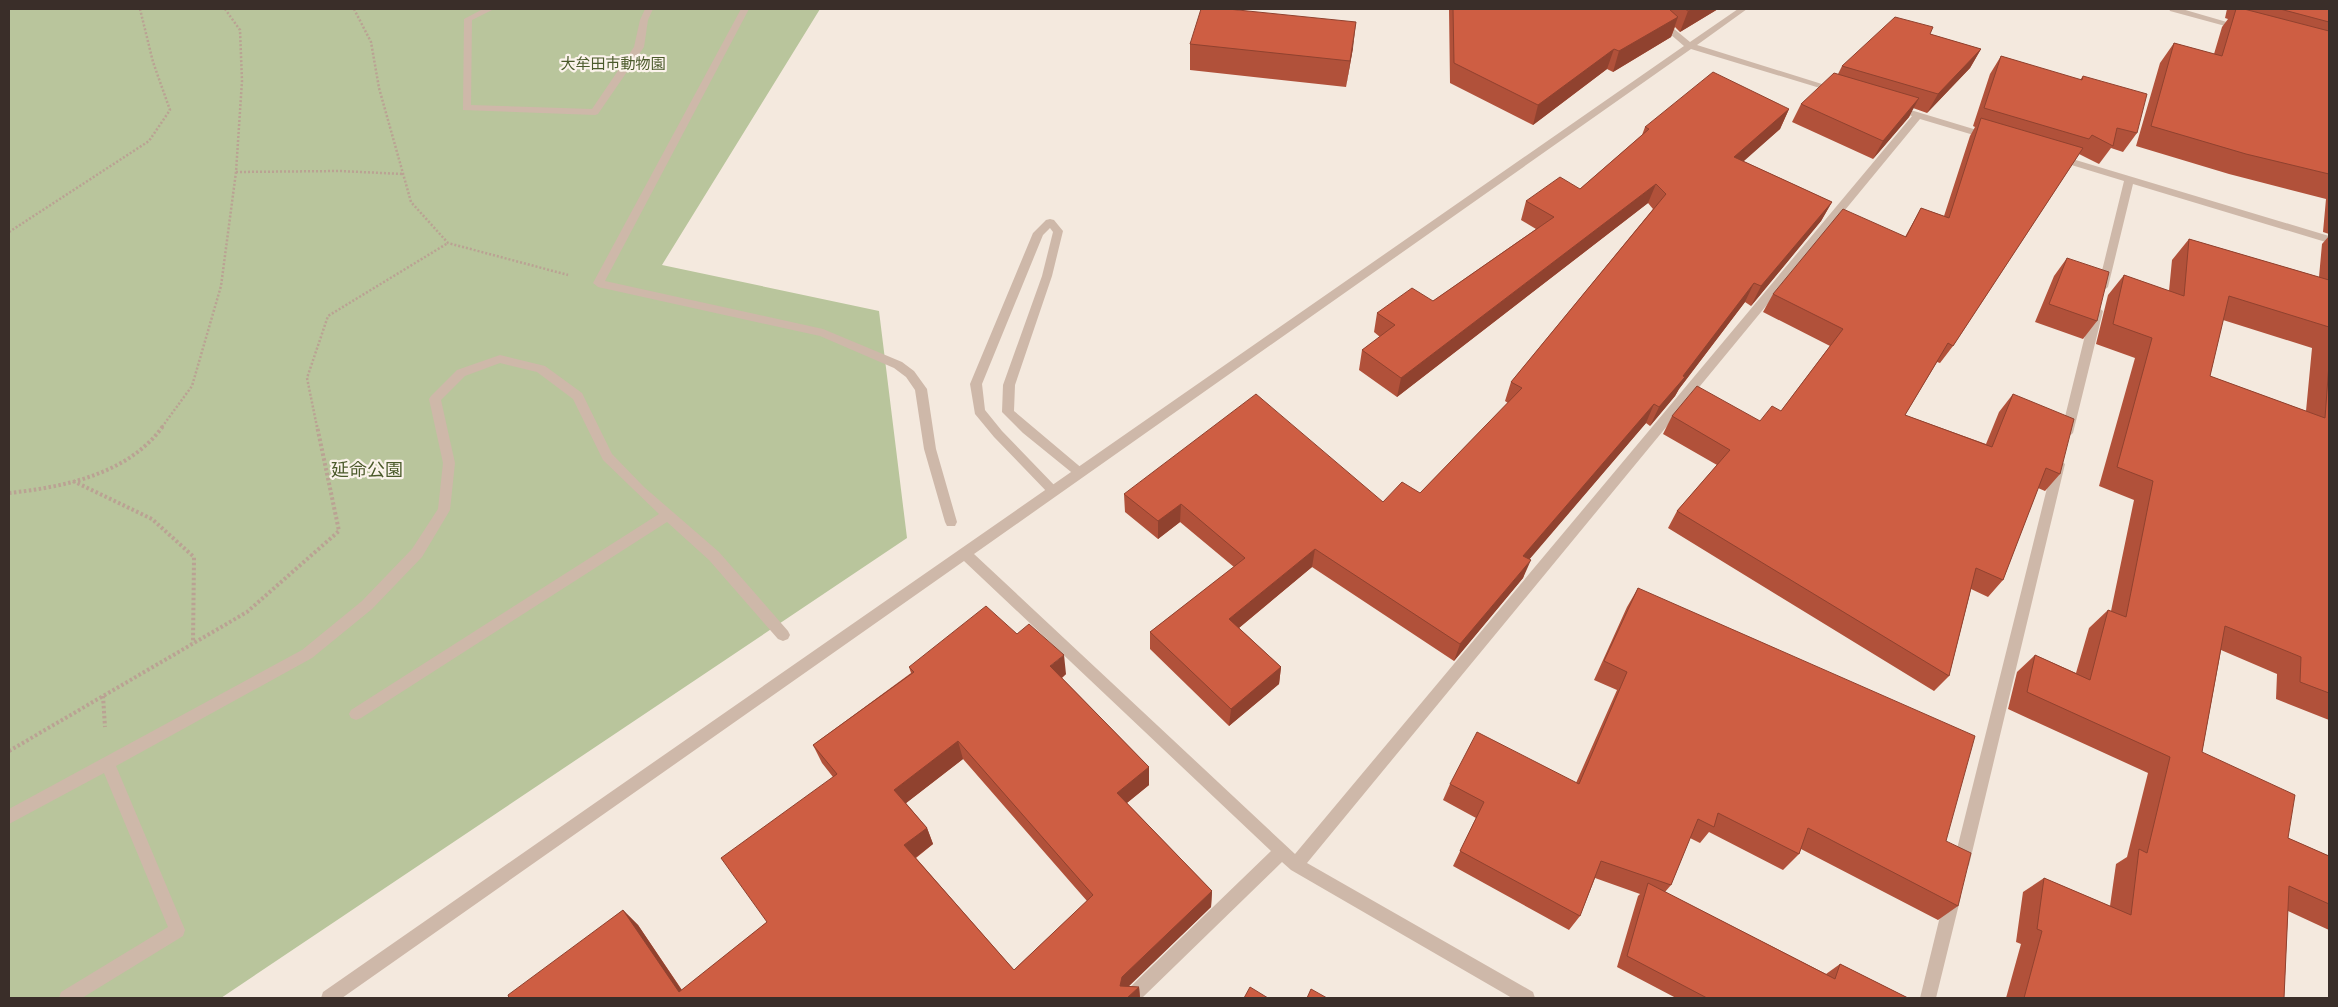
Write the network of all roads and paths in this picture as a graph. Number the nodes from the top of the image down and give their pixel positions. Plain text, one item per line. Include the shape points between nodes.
1 (140, 9) edge
2 (227, 9) edge
3 (354, 9) edge
4 (490, 9) edge
5 (650, 9) edge
6 (746, 9) edge
7 (1645, 9) edge
8 (1743, 9) edge
9 (2173, 9) edge
10 (2247, 28) edge
11 (1690, 46) junction
12 (1842, 92) edge
13 (1899, 109) edge
14 (1918, 115) junction
15 (2000, 140) edge
16 (2046, 154) edge
17 (236, 172) junction
18 (403, 174) junction
19 (2129, 180) junction
20 (9, 232) edge
21 (2329, 240) edge
22 (448, 243) junction
23 (598, 283) junction
24 (1080, 473) junction
25 (73, 481) junction
26 (1053, 491) junction
27 (9, 493) edge
28 (668, 514) junction
29 (951, 522) dead end
30 (964, 553) junction
31 (783, 635) dead end
32 (194, 643) junction
33 (356, 714) dead end
34 (9, 750) edge
35 (107, 763) junction
36 (9, 817) edge
37 (1282, 852) junction
38 (1296, 865) junction
39 (67, 998) edge
40 (329, 998) edge
41 (1131, 998) edge
42 (1527, 998) edge
43 (1928, 998) edge

1 - 20 path via 153,62 170,110 149,141
2 - 17 path via 240,30 242,81
3 - 18 path via 371,42 379,88
4 - 5 street via 468,20 466,108 595,112 639,47 644,20
6 - 23 street
7 - 11 street
8 - 11 street
9 - 10 street
11 - 12 street
11 - 24 street
13 - 14 street
14 - 15 street
14 - 38 street
16 - 19 street
17 - 18 path
17 - 25 path via 221,286 192,386 157,434 119,466
18 - 22 path via 411,202
19 - 21 street
19 - 43 street
22 - 23 path
22 - 32 path via 328,316 307,378 339,531 247,612
23 - 29 street via 823,333 898,365 921,389 930,449
24 - 26 street
24 - 26 street via 1008,412 1009,385 1047,276 1058,231 1050,222 1038,233 976,384 979,411
25 - 27 path via 46,490
25 - 32 path via 152,519 194,556
26 - 30 street
28 - 31 street via 714,556
28 - 33 street
28 - 35 street via 608,457 578,396 541,369 500,359 461,373 435,398 449,463 444,510 417,552 367,605 306,654
30 - 37 street
30 - 40 street
32 - 34 path
35 - 36 street
35 - 39 street via 177,930
37 - 38 street
37 - 41 street
38 - 42 street

